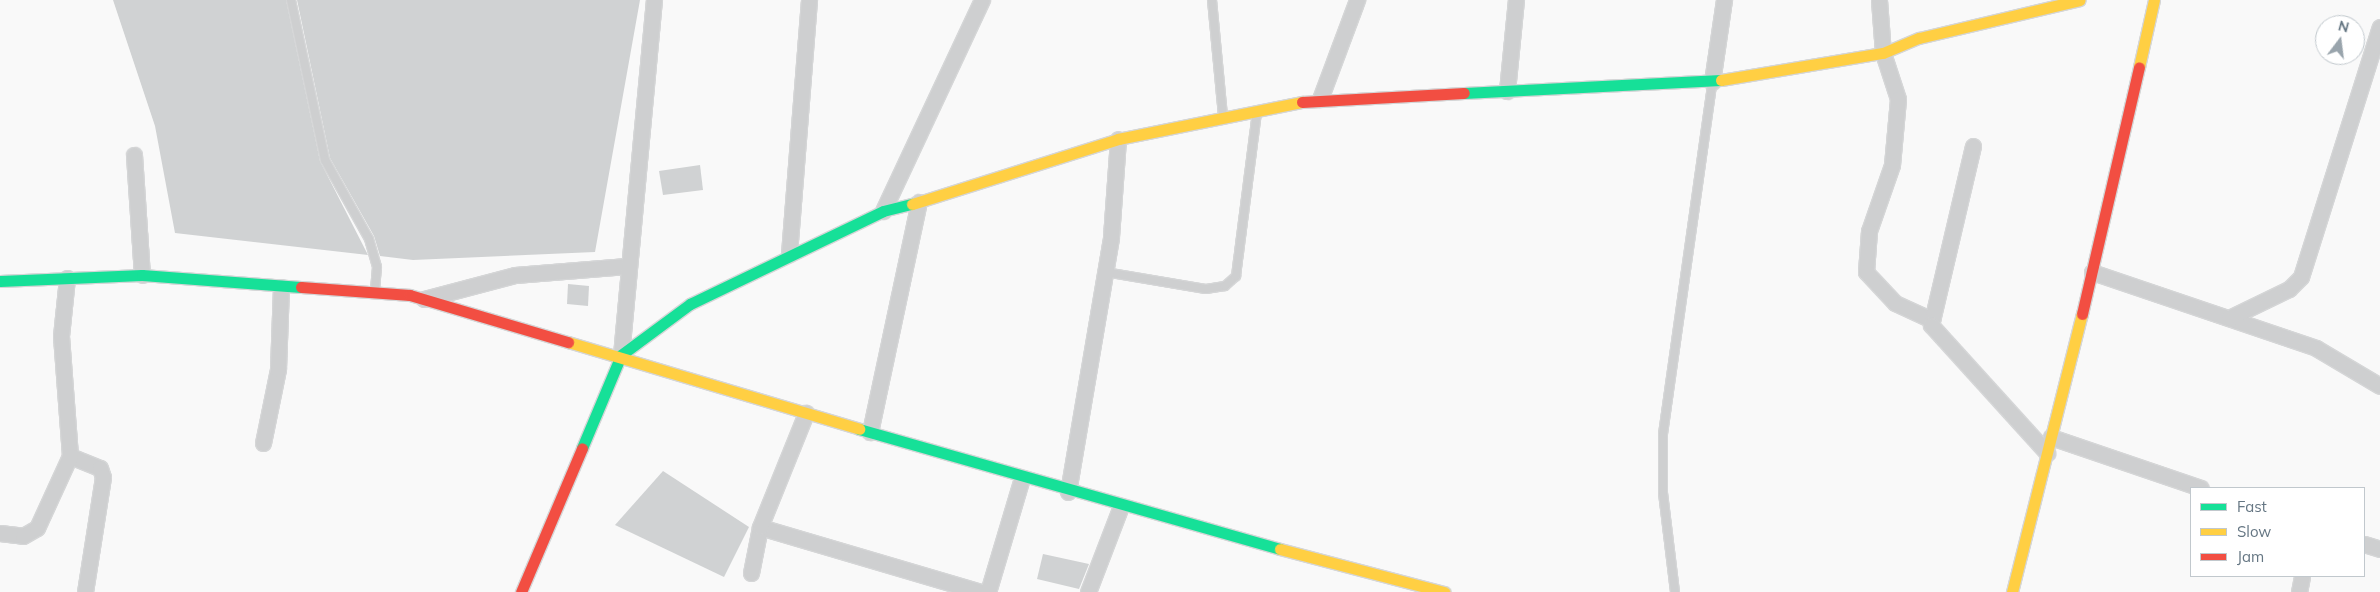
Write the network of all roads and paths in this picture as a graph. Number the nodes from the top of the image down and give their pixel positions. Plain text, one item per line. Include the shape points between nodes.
1 (291, 0) edge
2 (654, 0) edge
3 (809, 0) edge
4 (982, 0) edge
5 (1212, 0) edge
6 (1358, 0) edge
7 (1516, 0) edge
8 (1724, 0) edge
9 (1879, 0) edge
10 (2080, 0) edge
11 (2154, 0) edge
12 (2380, 27) edge
13 (1884, 53) junction
14 (1712, 82) junction
15 (1507, 91) junction
16 (1320, 99) junction
17 (1257, 110) junction
18 (1223, 117) junction
19 (1118, 139) junction
20 (1973, 146) dead end
21 (134, 155) dead end
22 (919, 202) junction
23 (883, 211) junction
24 (789, 254) junction
25 (627, 266) junction
26 (1105, 272) junction
27 (2092, 272) junction
28 (142, 274) junction
29 (67, 278) junction
30 (0, 281) edge
31 (281, 287) junction
32 (375, 291) junction
33 (424, 299) junction
34 (2229, 318) junction
35 (1932, 320) junction
36 (621, 355) junction
37 (2380, 386) edge
38 (806, 412) junction
39 (870, 432) junction
40 (2051, 438) junction
41 (263, 443) dead end
42 (2047, 453) junction
43 (70, 456) junction
44 (1022, 478) junction
45 (2198, 487) edge
46 (1068, 492) junction
47 (1121, 506) junction
48 (760, 527) junction
49 (0, 533) edge
50 (2365, 544) edge
51 (2380, 549) edge
52 (751, 573) dead end
53 (2302, 577) edge
54 (85, 592) edge
55 (521, 592) edge
56 (981, 592) edge
57 (988, 592) edge
58 (1088, 592) edge
59 (1444, 592) edge
60 (1676, 592) edge
61 (2012, 592) edge
62 (2299, 592) edge

1 - 32 lane via 325,160 369,239 377,266
2 - 25 street
3 - 24 street
4 - 23 street
5 - 18 lane
6 - 16 street
7 - 15 street
8 - 14 street
9 - 13 street
10 - 13 main road via 1919,38
11 - 27 main road
12 - 34 street via 2301,277 2289,289
13 - 14 main road
13 - 35 street via 1896,92 1892,165 1869,231 1866,272 1895,303
14 - 15 main road
14 - 60 lane via 1663,434 1663,493
15 - 16 main road
16 - 17 main road
17 - 18 main road
17 - 26 lane via 1236,276 1225,286 1206,289
18 - 19 main road
19 - 22 main road
19 - 26 street
20 - 35 street
21 - 28 street
22 - 23 main road
22 - 39 street
23 - 24 main road
24 - 36 main road via 690,304
25 - 33 street via 515,275
25 - 36 street
26 - 46 street
27 - 34 street
27 - 40 main road
28 - 29 main road
28 - 31 main road
29 - 30 main road
29 - 43 street via 61,336
31 - 32 main road
31 - 41 street via 278,369
32 - 33 main road
33 - 36 main road
34 - 37 street via 2316,348
35 - 42 street via 1936,335
36 - 38 main road
36 - 55 main road
38 - 39 main road
38 - 48 street
39 - 44 main road
40 - 42 main road
40 - 45 street
42 - 61 main road
43 - 49 street via 36,528 22,536
43 - 54 street via 100,468 103,477 89,543
44 - 46 main road
44 - 57 street
46 - 47 main road
47 - 58 street
47 - 59 main road
48 - 52 street
48 - 56 street
50 - 51 street
53 - 62 street

